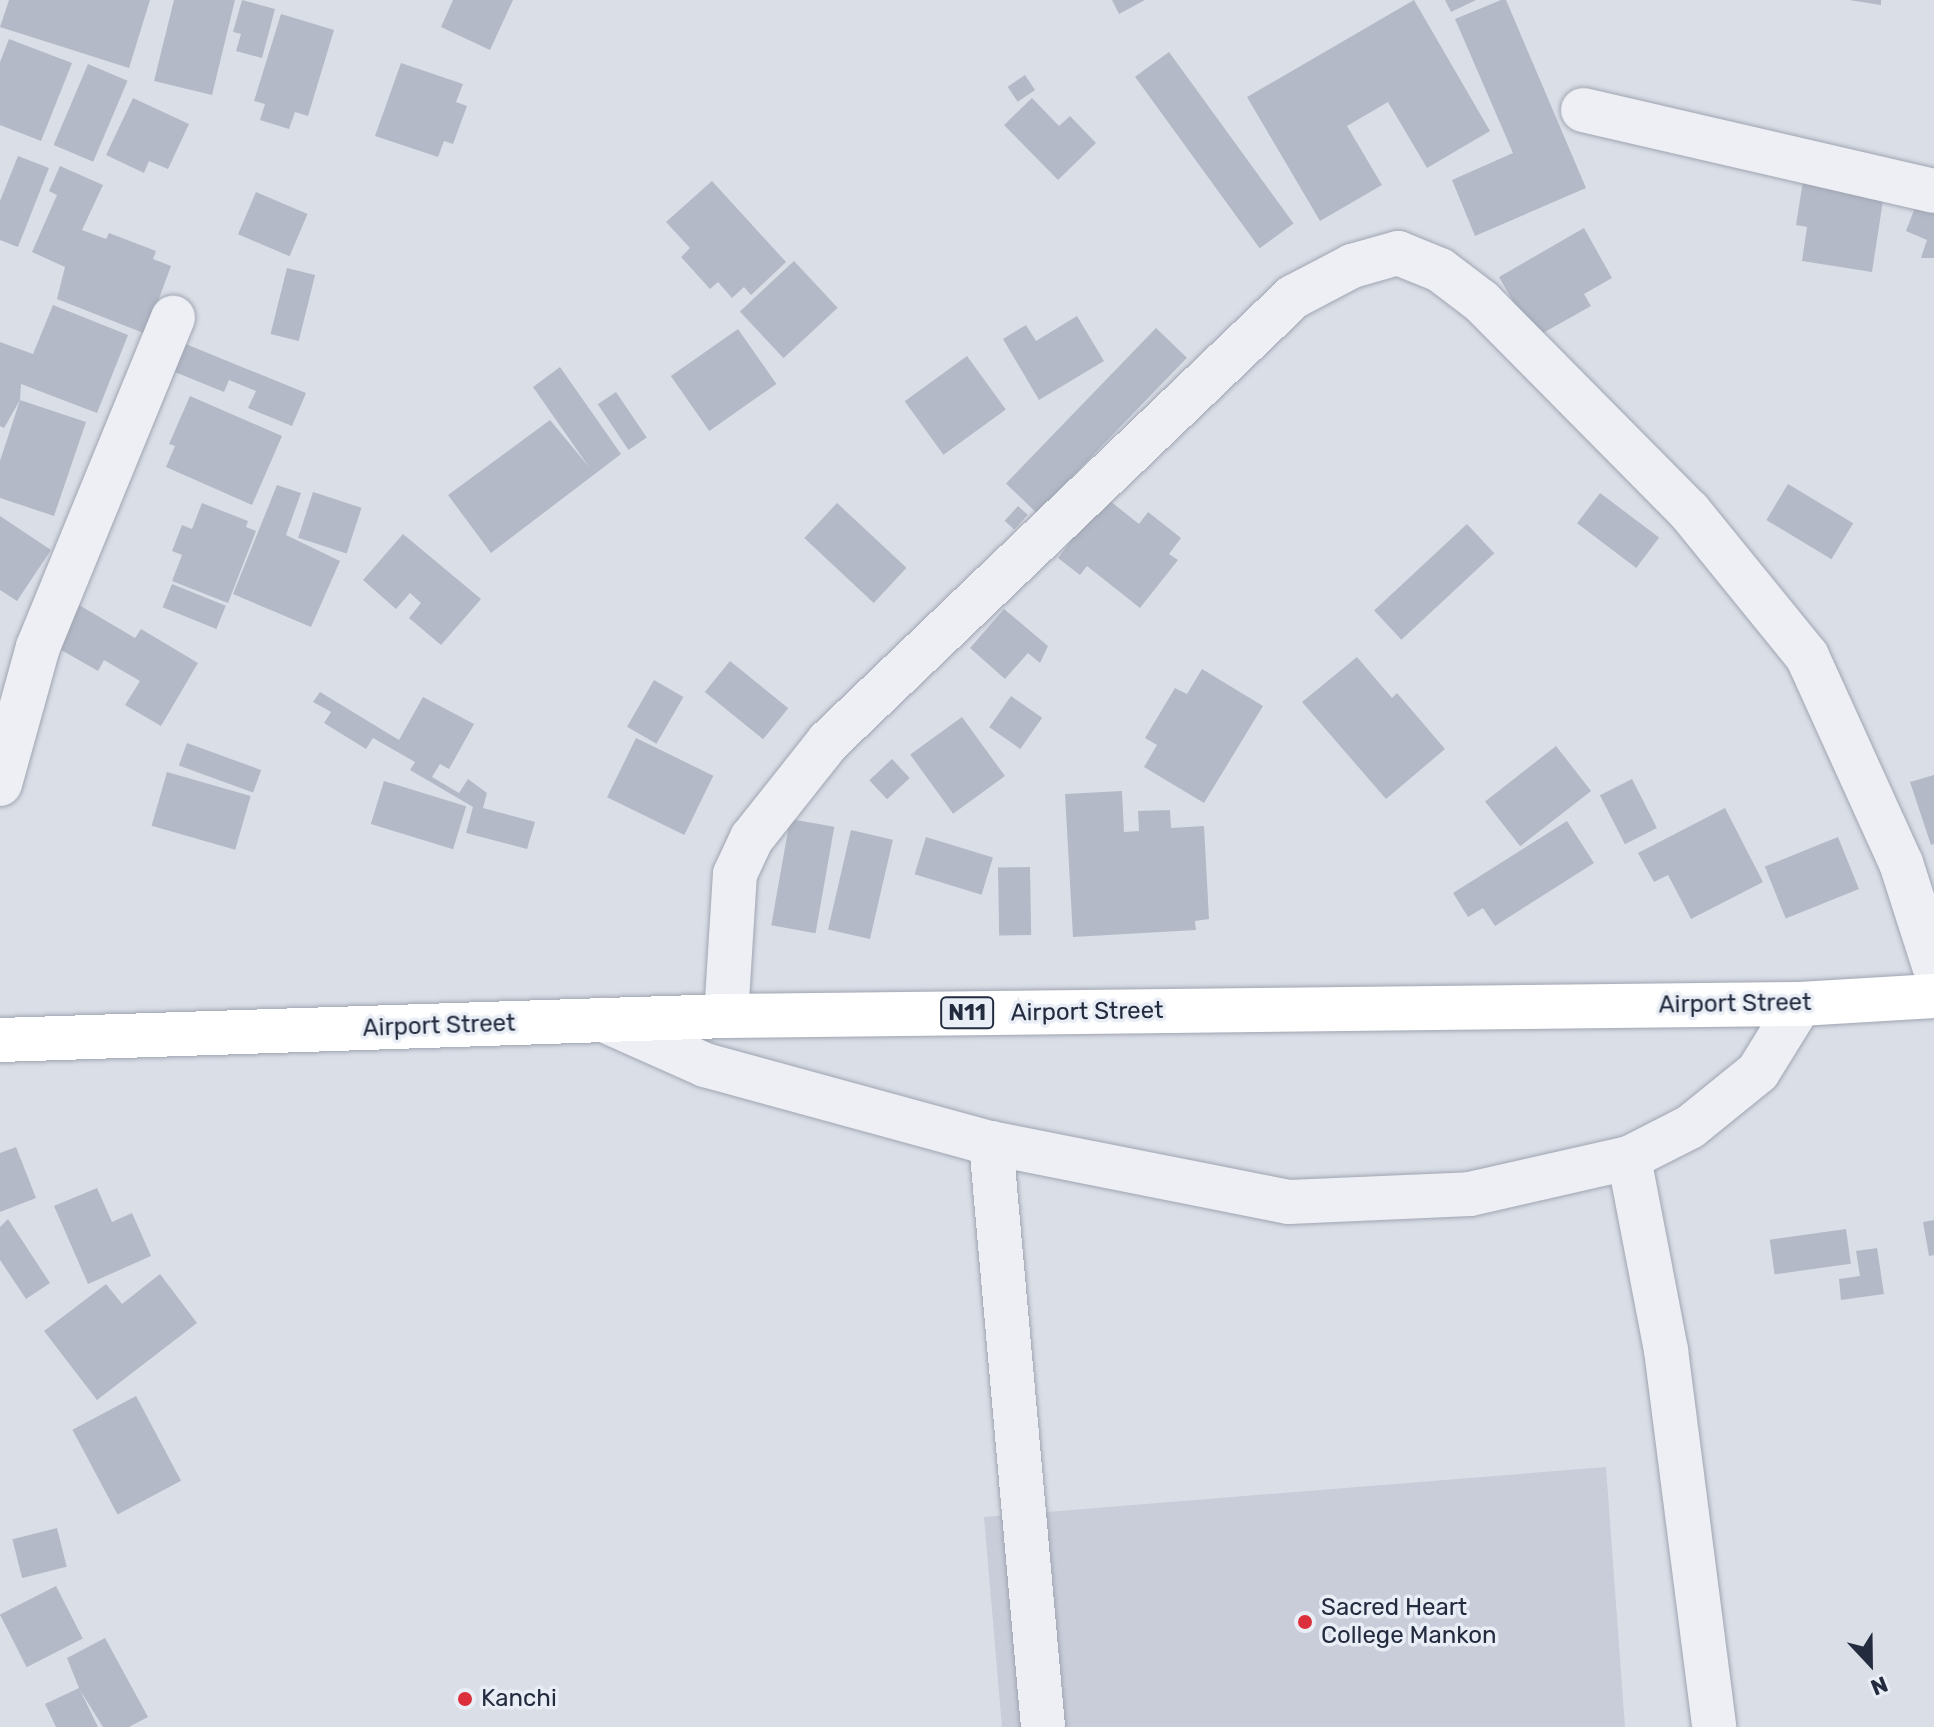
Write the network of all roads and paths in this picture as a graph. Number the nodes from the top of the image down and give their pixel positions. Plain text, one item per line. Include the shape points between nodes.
1 (1583, 110) dead end
2 (1934, 191) edge
3 (173, 318) dead end
4 (0, 784) edge
5 (1934, 966) edge
6 (1934, 996) edge
7 (1800, 1004) junction
8 (726, 1016) junction
9 (604, 1020) junction
10 (0, 1040) edge
11 (991, 1143) junction
12 (1629, 1158) junction
13 (1043, 1727) edge
14 (1714, 1727) edge

1 - 2 street
3 - 4 street via 38,647
5 - 8 street via 1901,863 1807,656 1689,511 1482,302 1440,270 1398,253 1352,266 1293,297 818,754 752,838 735,874
6 - 7 highway, Airport Street / N11
7 - 8 highway, Airport Street / N11
7 - 12 street via 1758,1072 1690,1127
8 - 9 highway, Airport Street / N11
9 - 10 highway, Airport Street / N11
9 - 11 street via 705,1065
11 - 12 street via 1289,1202 1470,1194
11 - 13 street
12 - 14 street via 1666,1350

